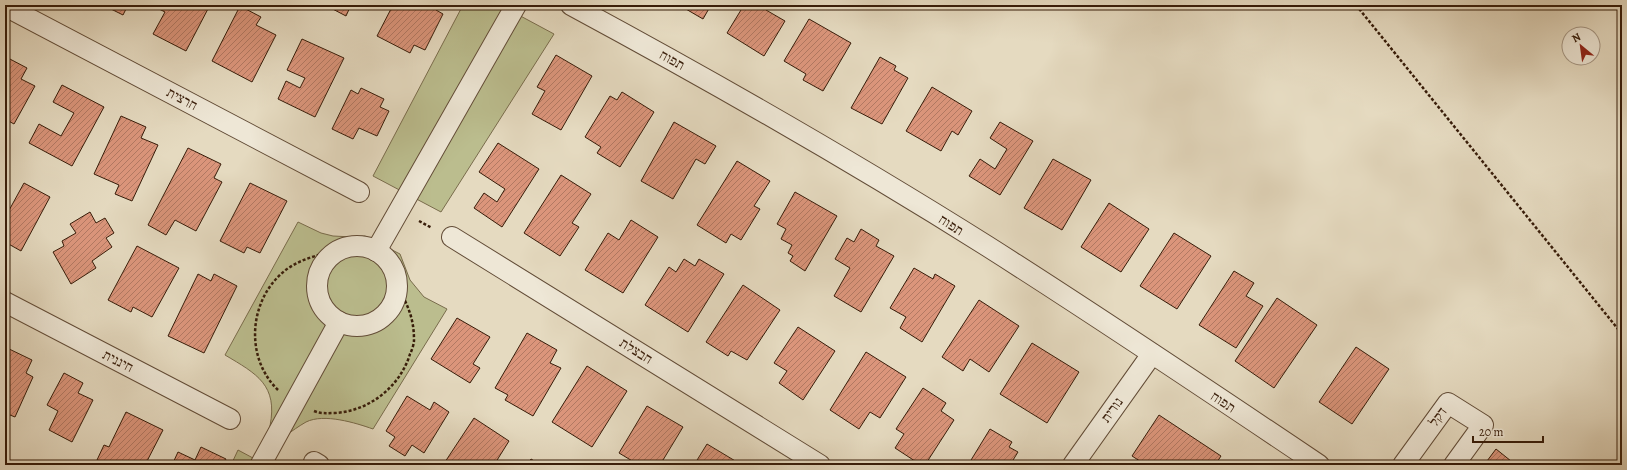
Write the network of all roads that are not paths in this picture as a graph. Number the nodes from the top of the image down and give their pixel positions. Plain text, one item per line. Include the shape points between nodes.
1 (516, 5) edge
2 (571, 5) edge
3 (5, 6) edge
4 (359, 192) dead end
5 (452, 237) dead end
6 (376, 251) junction
7 (5, 302) edge
8 (339, 322) junction
9 (1152, 354) junction
10 (230, 419) dead end
11 (262, 465) edge
12 (820, 465) edge
13 (1073, 465) edge
14 (1319, 465) edge
15 (1403, 465) edge
16 (1454, 465) edge

1 - 6 street
2 - 9 street, תפוח via 738,97 863,170 988,247
3 - 4 street, חרצית
5 - 12 street, חבצלת
6 - 8 street via 388,260 396,274 397,290 393,304 384,317 369,325 354,326
6 - 8 street via 361,247 345,248 331,256 322,268 317,283 319,299 327,312
7 - 10 street, חיננית
8 - 11 street
9 - 13 street, נורית
9 - 14 street, תפוח
15 - 16 street, דקל via 1448,403 1482,425

